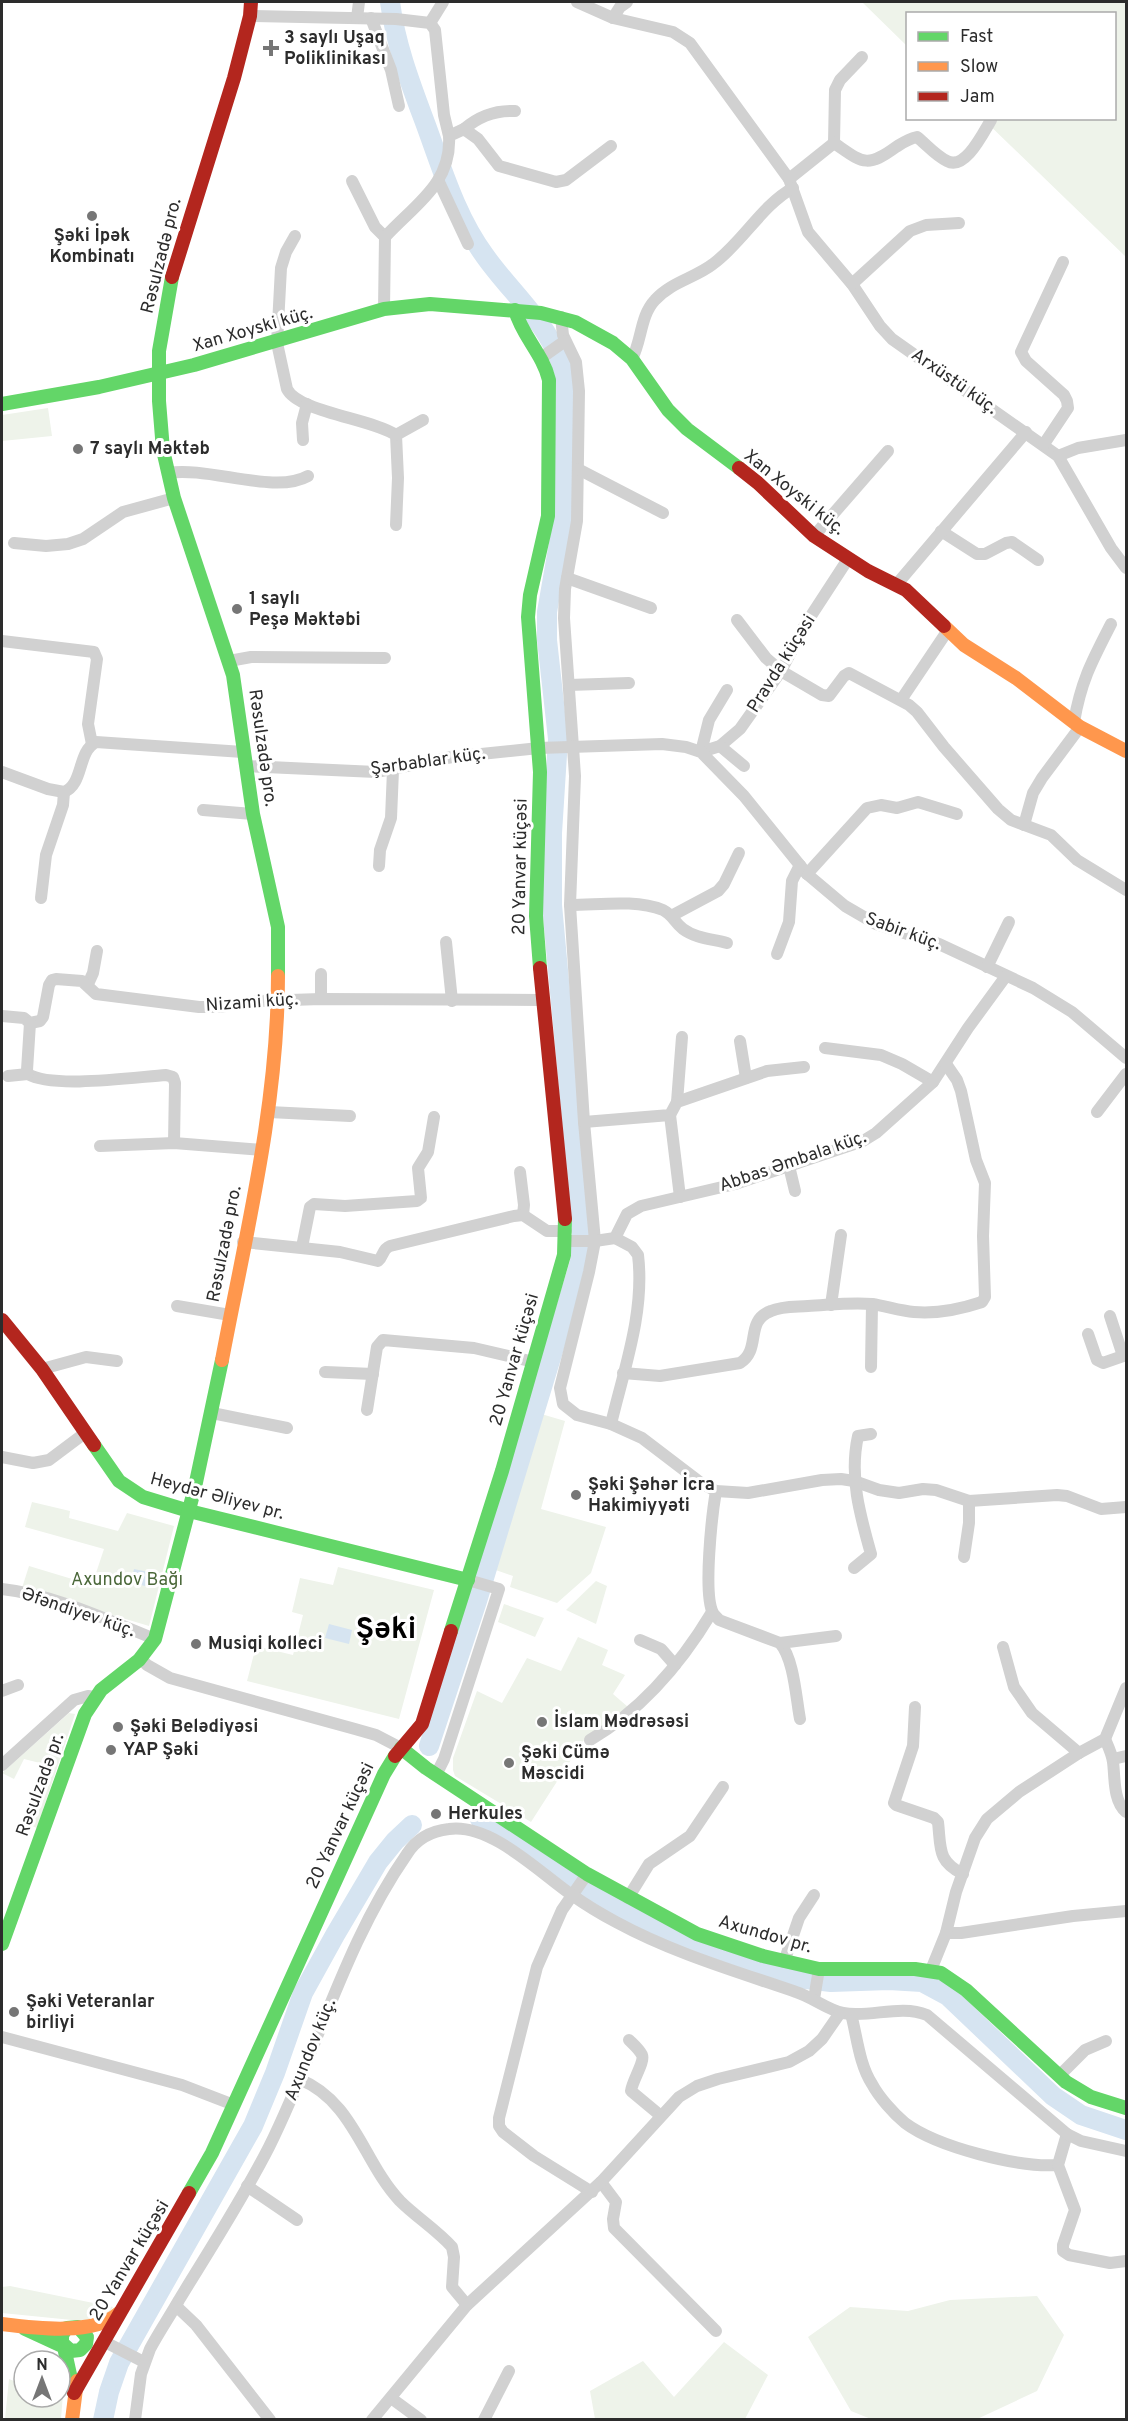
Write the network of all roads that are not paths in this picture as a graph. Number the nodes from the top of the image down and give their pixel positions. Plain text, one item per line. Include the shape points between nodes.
1 (251, 2) edge
2 (359, 2) edge
3 (443, 2) edge
4 (577, 2) edge
5 (627, 2) edge
6 (250, 16) junction
7 (357, 18) junction
8 (371, 18) junction
9 (613, 18) junction
10 (430, 23) junction
11 (862, 57) dead end
12 (399, 106) dead end
13 (514, 111) dead end
14 (991, 120) edge
15 (464, 129) junction
16 (449, 136) junction
17 (834, 142) junction
18 (611, 146) dead end
19 (352, 181) dead end
20 (439, 182) junction
21 (791, 184) junction
22 (959, 223) dead end
23 (295, 236) dead end
24 (385, 237) junction
25 (468, 244) dead end
26 (1063, 262) dead end
27 (852, 284) junction
28 (384, 309) junction
29 (517, 311) junction
30 (561, 317) junction
31 (564, 342) junction
32 (278, 343) junction
33 (544, 356) junction
34 (632, 359) junction
35 (158, 375) junction
36 (2, 404) edge
37 (307, 404) junction
38 (423, 420) dead end
39 (1026, 432) junction
40 (396, 435) junction
41 (1126, 440) edge
42 (303, 441) dead end
43 (1044, 444) junction
44 (888, 451) dead end
45 (1058, 456) junction
46 (578, 469) junction
47 (168, 473) junction
48 (308, 476) dead end
49 (174, 498) junction
50 (663, 513) dead end
51 (396, 525) dead end
52 (941, 531) junction
53 (814, 536) junction
54 (14, 543) dead end
55 (848, 559) junction
56 (1038, 560) dead end
57 (1126, 568) edge
58 (567, 578) junction
59 (897, 584) junction
60 (651, 608) dead end
61 (737, 620) dead end
62 (1112, 624) dead end
63 (948, 630) junction
64 (2, 641) edge
65 (386, 658) dead end
66 (229, 661) junction
67 (781, 671) junction
68 (630, 683) dead end
69 (569, 684) junction
70 (726, 690) dead end
71 (901, 700) junction
72 (1077, 724) junction
73 (92, 744) junction
74 (574, 746) junction
75 (720, 746) junction
76 (539, 748) junction
77 (1126, 750) edge
78 (701, 752) junction
79 (245, 759) junction
80 (744, 766) dead end
81 (393, 770) junction
82 (2, 772) edge
83 (64, 792) junction
84 (203, 810) dead end
85 (252, 814) junction
86 (957, 814) dead end
87 (1024, 825) junction
88 (739, 853) dead end
89 (379, 866) dead end
90 (803, 869) junction
91 (1126, 890) edge
92 (41, 898) dead end
93 (570, 905) junction
94 (672, 915) junction
95 (1010, 922) dead end
96 (446, 942) dead end
97 (727, 943) dead end
98 (97, 951) dead end
99 (777, 954) dead end
100 (987, 967) junction
101 (321, 974) dead end
102 (1006, 976) junction
103 (88, 984) junction
104 (321, 999) junction
105 (542, 1000) junction
106 (279, 1001) junction
107 (452, 1001) junction
108 (2, 1016) edge
109 (30, 1023) junction
110 (682, 1037) dead end
111 (740, 1041) dead end
112 (825, 1048) dead end
113 (1126, 1058) edge
114 (946, 1064) junction
115 (804, 1067) dead end
116 (28, 1074) junction
117 (1126, 1074) edge
118 (8, 1076) dead end
119 (746, 1078) junction
120 (933, 1082) junction
121 (677, 1102) junction
122 (269, 1112) junction
123 (1097, 1112) dead end
124 (670, 1115) junction
125 (350, 1116) dead end
126 (434, 1117) dead end
127 (584, 1122) junction
128 (174, 1143) junction
129 (100, 1146) dead end
130 (262, 1150) junction
131 (789, 1166) junction
132 (520, 1172) dead end
133 (795, 1191) dead end
134 (680, 1197) junction
135 (523, 1215) junction
136 (840, 1235) dead end
137 (566, 1236) junction
138 (615, 1238) junction
139 (595, 1241) junction
140 (243, 1242) junction
141 (302, 1247) junction
142 (872, 1304) junction
143 (831, 1305) junction
144 (177, 1306) dead end
145 (230, 1315) junction
146 (1110, 1316) dead end
147 (2, 1320) edge
148 (1088, 1334) dead end
149 (1125, 1356) edge
150 (117, 1361) dead end
151 (534, 1362) junction
152 (871, 1367) dead end
153 (42, 1369) junction
154 (325, 1372) dead end
155 (623, 1373) junction
156 (373, 1374) junction
157 (367, 1410) dead end
158 (212, 1413) junction
159 (611, 1424) junction
160 (287, 1428) dead end
161 (85, 1433) junction
162 (872, 1434) dead end
163 (2, 1456) edge
164 (854, 1481) junction
165 (716, 1491) junction
166 (969, 1501) junction
167 (1126, 1507) edge
168 (189, 1511) junction
169 (964, 1557) dead end
170 (854, 1568) dead end
171 (472, 1581) junction
172 (2, 1590) edge
173 (712, 1612) junction
174 (836, 1636) dead end
175 (154, 1639) junction
176 (640, 1640) dead end
177 (780, 1643) junction
178 (1003, 1647) dead end
179 (141, 1659) junction
180 (675, 1665) junction
181 (18, 1685) dead end
182 (1126, 1688) edge
183 (2, 1691) edge
184 (95, 1697) junction
185 (915, 1707) dead end
186 (800, 1719) dead end
187 (1105, 1739) junction
188 (590, 1740) dead end
189 (401, 1748) junction
190 (1079, 1752) junction
191 (1126, 1756) edge
192 (1113, 1759) junction
193 (2, 1765) edge
194 (436, 1775) junction
195 (723, 1787) dead end
196 (1126, 1812) edge
197 (963, 1874) junction
198 (586, 1875) junction
199 (575, 1892) junction
200 (814, 1895) dead end
201 (628, 1898) junction
202 (1126, 1911) edge
203 (946, 1933) junction
204 (2, 1944) edge
205 (784, 1962) junction
206 (818, 1970) junction
207 (931, 1970) junction
208 (815, 1994) junction
209 (845, 2013) junction
210 (2, 2037) edge
211 (629, 2040) dead end
212 (1106, 2041) dead end
213 (1059, 2076) junction
214 (299, 2079) junction
215 (234, 2105) junction
216 (1126, 2108) edge
217 (661, 2116) junction
218 (1067, 2134) junction
219 (1126, 2151) edge
220 (1058, 2165) junction
221 (601, 2182) junction
222 (248, 2186) junction
223 (592, 2192) junction
224 (297, 2220) dead end
225 (1126, 2261) edge
226 (467, 2305) junction
227 (176, 2306) junction
228 (120, 2312) junction
229 (2, 2324) edge
230 (17, 2326) junction
231 (77, 2327) junction
232 (716, 2331) dead end
233 (107, 2343) junction
234 (64, 2347) junction
235 (84, 2347) junction
236 (139, 2359) junction
237 (509, 2371) dead end
238 (74, 2393) junction
239 (391, 2398) junction
240 (72, 2420) edge
241 (135, 2420) edge
242 (270, 2420) edge
243 (372, 2420) edge
244 (422, 2420) edge
245 (484, 2420) edge

1 - 6 street, Rəsulzadə pro.
2 - 7 street
3 - 10 street
4 - 9 street, Arxüstü küç.
5 - 9 street
6 - 7 street
6 - 35 street, Rəsulzadə pro. via 175,263 162,327
7 - 8 street
8 - 10 street
8 - 12 street via 391,70
9 - 21 street, Arxüstü küç. via 673,32 690,43
10 - 16 street via 435,30
11 - 17 street via 835,90
13 - 15 street via 497,111
14 - 17 street via 967,157 958,163 948,162 917,137 871,162 857,158
15 - 16 street
15 - 18 street via 478,139 499,166 556,182 566,180
16 - 20 street via 448,161
17 - 21 street
19 - 24 street via 375,227
20 - 24 street
20 - 25 street
21 - 27 street, Arxüstü küç. via 808,232
21 - 34 street via 713,264 676,283 655,300
22 - 27 street via 926,225 910,231
23 - 32 street via 281,268
24 - 28 street
26 - 43 street via 1021,352 1067,401 1068,408
27 - 39 street, Arxüstü küç. via 892,339
28 - 29 street, Xan Xoyski küç. via 430,304
28 - 32 street, Xan Xoyski küç.
29 - 30 street, Xan Xoyski küç.
29 - 33 street, 20 Yanvar küçəsi via 520,327
30 - 31 street
30 - 34 street, Xan Xoyski küç. via 586,327
31 - 33 street
31 - 46 street via 578,370
32 - 35 street, Xan Xoyski küç.
32 - 37 street via 290,395
33 - 76 street, 20 Yanvar küçəsi via 549,380 548,516 528,617
34 - 53 street, Xan Xoyski küç. via 668,410 687,429 758,483
35 - 36 street, Xan Xoyski küç.
35 - 47 street, Rəsulzadə pro. via 160,428
37 - 40 street
37 - 42 street
38 - 40 street
39 - 43 street, Arxüstü küç.
39 - 52 street
40 - 51 street
41 - 45 street via 1078,448
43 - 45 street, Arxüstü küç.
44 - 53 street
45 - 57 street, Arxüstü küç.
46 - 50 street
46 - 58 street via 577,521
47 - 48 street via 191,471 280,482
47 - 49 street, Rəsulzadə pro.
49 - 54 street via 123,512 83,539 68,544
49 - 66 street, Rəsulzadə pro.
52 - 56 street via 977,554 1012,542
52 - 59 street
53 - 55 street, Xan Xoyski küç.
55 - 59 street, Xan Xoyski küç.
55 - 67 street, Pravda küçəsi via 805,625
58 - 60 street
58 - 69 street via 564,618
59 - 63 street, Xan Xoyski küç.
61 - 67 street
62 - 72 street via 1085,674 1078,696
63 - 71 street
63 - 72 street, Xan Xoyski küç. via 977,655 1016,678
64 - 73 street via 94,652 97,659 88,724
65 - 66 street via 251,657
66 - 79 street, Rəsulzadə pro.
67 - 71 street via 826,697 849,673
67 - 75 street, Pravda küçəsi via 740,729
68 - 69 street
69 - 74 street
70 - 78 street via 709,720
71 - 87 street via 917,712 998,809
72 - 77 street, Xan Xoyski küç.
72 - 87 street via 1034,793
73 - 79 street, Şərbablar küç. via 109,741
73 - 83 street via 73,786
74 - 76 street, Şərbablar küç.
74 - 78 street via 662,744
74 - 93 street
75 - 78 street, Pravda küçəsi
75 - 80 street
76 - 81 street, Şərbablar küç. via 452,757
76 - 105 street, 20 Yanvar küçəsi via 536,903
78 - 90 street, Sabir küç. via 744,796
79 - 81 street, Şərbablar küç. via 355,772
79 - 85 street, Rəsulzadə pro.
81 - 89 street via 391,818
82 - 83 street
83 - 92 street via 46,855
84 - 85 street
85 - 106 street, Rəsulzadə pro. via 278,927
86 - 90 street via 918,802 897,808 867,808
87 - 91 street via 1051,835 1077,860
88 - 94 street via 718,891
90 - 99 street via 792,881 789,922
90 - 100 street, Sabir küç. via 860,917 939,944
93 - 94 street via 635,905
93 - 127 street
94 - 97 street via 691,934
95 - 100 street
96 - 107 street
98 - 103 street
100 - 102 street, Sabir küç.
101 - 104 street
102 - 113 street, Sabir küç. via 1054,999
102 - 114 street, Abbas Əmbala küç.
103 - 106 street, Nizami küç. via 96,994 199,1007
103 - 109 street, Nizami küç. via 52,980 43,1017
104 - 106 street, Nizami küç.
104 - 107 street, Nizami küç.
105 - 107 street, Nizami küç.
105 - 137 street, 20 Yanvar küçəsi
106 - 122 street, Rəsulzadə pro.
108 - 109 street via 24,1018
109 - 116 street
110 - 121 street
111 - 119 street
112 - 120 street via 881,1055
114 - 120 street, Abbas Əmbala küç.
114 - 142 street via 961,1091 985,1183 985,1297 966,1308 928,1312
115 - 119 street
116 - 118 street
116 - 128 street via 45,1080 173,1077
117 - 123 street
119 - 121 street
120 - 131 street, Abbas Əmbala küç. via 863,1141
121 - 124 street
122 - 125 street
122 - 130 street, Rəsulzadə pro.
124 - 127 street
124 - 134 street
126 - 141 street via 428,1152 418,1168 417,1201 314,1204
127 - 139 street
128 - 129 street
128 - 130 street
130 - 140 street, Rəsulzadə pro.
131 - 133 street
131 - 134 street, Abbas Əmbala küç.
132 - 135 street
134 - 138 street, Abbas Əmbala küç. via 633,1210
135 - 137 street via 547,1231
135 - 141 street via 390,1246 378,1261
136 - 143 street
137 - 139 street
137 - 151 street, 20 Yanvar küçəsi
138 - 139 street
138 - 155 street via 632,1247 639,1262 638,1308
139 - 159 street via 560,1388 568,1410
140 - 141 street
140 - 145 street, Rəsulzadə pro.
142 - 143 street
142 - 152 street
143 - 155 street via 769,1311 753,1329 752,1350 741,1363 660,1376
144 - 145 street
145 - 158 street, Rəsulzadə pro.
146 - 149 street
147 - 153 street, Heydər Əliyev pr.
148 - 149 street via 1097,1360 1104,1364
150 - 153 street via 86,1357
151 - 156 street via 474,1348 383,1340 377,1347
151 - 171 street, 20 Yanvar küçəsi
153 - 161 street, Heydər Əliyev pr.
154 - 156 street
155 - 159 street
156 - 157 street
158 - 160 street
158 - 168 street, Rəsulzadə pro.
159 - 165 street via 642,1438
161 - 163 street via 42,1462
161 - 168 street, Heydər Əliyev pr. via 111,1471 131,1491
162 - 164 street via 858,1436
164 - 165 street via 822,1480 748,1493
164 - 166 street via 899,1493 936,1490
164 - 170 street via 871,1554
165 - 173 street via 710,1530
166 - 167 street via 1057,1495 1101,1509
166 - 169 street
168 - 171 street, Heydər Əliyev pr.
168 - 175 street, Rəsulzadə pro.
171 - 189 street, 20 Yanvar küçəsi via 422,1724
171 - 194 street via 495,1588 448,1748
172 - 175 street, Əfəndiyev küç. via 44,1597
173 - 177 street via 719,1620
173 - 180 street
174 - 177 street
175 - 179 street, Rəsulzadə pr.
176 - 180 street via 661,1649
177 - 186 street via 794,1681
178 - 190 street via 1014,1687 1032,1713
179 - 184 street, Rəsulzadə pr.
179 - 189 street via 170,1678 376,1735
180 - 188 street via 639,1704
181 - 183 street
182 - 187 street
184 - 193 street via 74,1700
184 - 204 street, Rəsulzadə pr. via 85,1714
185 - 197 street via 913,1746 894,1803 938,1822 942,1857 947,1865
187 - 190 street
187 - 192 street
189 - 194 street, Axundov pr.
189 - 215 street, 20 Yanvar küçəsi via 384,1774
190 - 197 street via 1018,1792 987,1819 975,1838
191 - 192 street
192 - 196 street via 1115,1789
194 - 198 street, Axundov pr.
195 - 201 street via 690,1836 650,1864
197 - 203 street
198 - 199 street
198 - 201 street, Axundov pr.
199 - 208 street, Axundov küç. via 619,1923 668,1947
199 - 214 street, Axundov küç. via 476,1832 452,1828 422,1837 398,1867 374,1911 329,2003
199 - 223 street via 537,1967 499,2126 534,2156
200 - 205 street via 799,1918
201 - 205 street, Axundov pr. via 698,1934
202 - 203 street
203 - 207 street
205 - 206 street, Axundov pr.
206 - 207 street, Axundov pr.
206 - 208 street
207 - 213 street, Axundov pr. via 966,1990
208 - 209 street, Axundov küç.
209 - 217 street via 809,2051 789,2062 697,2086 679,2097
209 - 218 street via 904,2010 927,2014
209 - 220 street via 872,2085 904,2122 971,2151 1025,2165
210 - 215 street via 182,2085
211 - 217 street via 643,2060 631,2091
212 - 213 street via 1085,2050
213 - 216 street, Axundov pr. via 1091,2097
214 - 222 street, Axundov küç.
214 - 226 street via 338,2106 386,2183 452,2247 452,2287
215 - 228 street, 20 Yanvar küçəsi via 197,2182
217 - 221 street
218 - 219 street
218 - 220 street
220 - 225 street via 1075,2210 1063,2252 1110,2263
221 - 223 street
221 - 232 street via 616,2202 614,2228
222 - 224 street
222 - 227 street, Axundov küç.
223 - 226 street
226 - 239 street
227 - 236 street, Axundov küç.
227 - 242 street via 196,2325
228 - 231 street via 105,2323
228 - 233 street, 20 Yanvar küçəsi
229 - 230 street
230 - 231 street
230 - 234 street
231 - 233 street
231 - 234 street via 67,2328 62,2335
231 - 235 street via 85,2333
233 - 235 street
233 - 236 street
233 - 238 street, 20 Yanvar küçəsi
234 - 235 street via 71,2351
234 - 238 street
235 - 238 street
236 - 241 street, Axundov küç.
237 - 245 street
238 - 240 street
239 - 243 street
239 - 244 street

